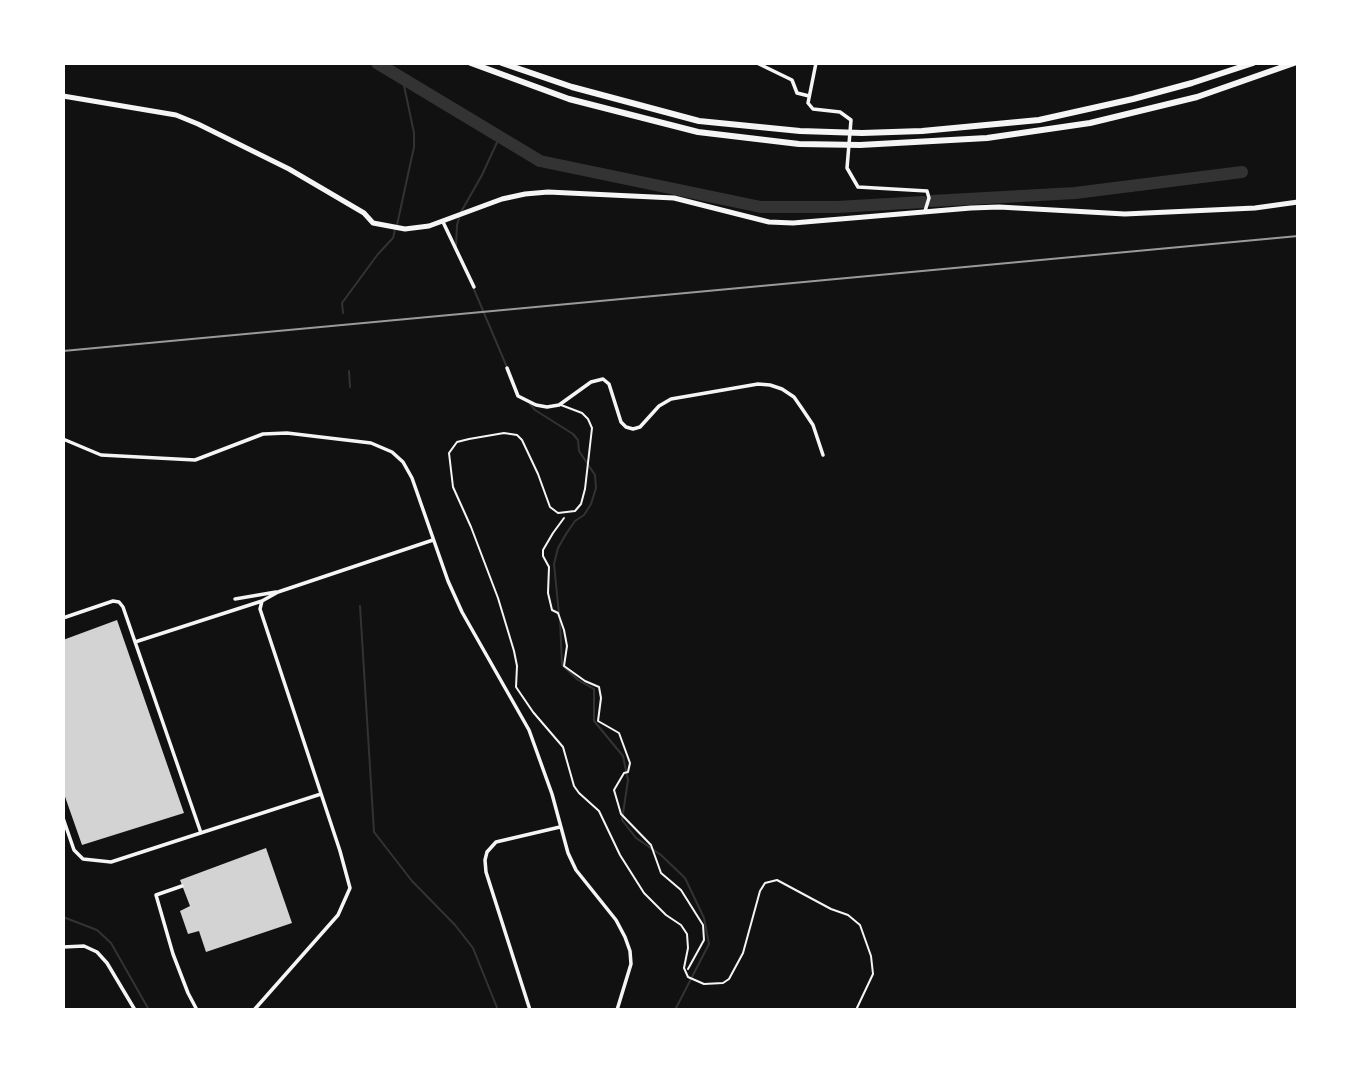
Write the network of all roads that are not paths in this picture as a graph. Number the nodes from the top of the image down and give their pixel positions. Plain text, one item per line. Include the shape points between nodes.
1 (471, 63) edge
2 (502, 63) edge
3 (757, 63) edge
4 (816, 63) edge
5 (1253, 63) edge
6 (1294, 63) edge
7 (63, 96) edge
8 (809, 96) junction
9 (1298, 202) edge
10 (924, 213) junction
11 (443, 222) junction
12 (474, 287) dead end
13 (507, 368) dead end
14 (559, 405) junction
15 (63, 439) edge
16 (823, 455) dead end
17 (433, 540) junction
18 (278, 592) junction
19 (236, 599) dead end
20 (262, 601) junction
21 (63, 618) edge
22 (135, 642) junction
23 (321, 794) junction
24 (63, 818) edge
25 (560, 827) junction
26 (201, 833) junction
27 (182, 886) dead end
28 (63, 947) edge
29 (135, 1010) edge
30 (197, 1010) edge
31 (254, 1010) edge
32 (530, 1010) edge
33 (617, 1010) edge
34 (856, 1010) edge

1 - 6 highway via 569,99 698,132 799,144 860,145 987,138 1090,123 1197,97
2 - 5 highway via 699,121 862,133 1039,120 1157,93
3 - 8 street via 792,80 797,93
4 - 8 street
7 - 11 main road via 163,113 198,124 289,169 384,227 405,229
8 - 10 street via 813,110 840,112 850,120 847,168 858,187 927,191
9 - 10 main road via 1125,214 999,207
10 - 11 main road via 769,222 674,198 548,192 513,196
11 - 12 street
13 - 14 street via 518,396 536,405
14 - 16 street via 591,382 603,379 609,384 621,422 633,429 671,399 770,385 782,388 798,403 813,425
14 - 34 lane via 588,419 592,439 586,489 575,511 558,513 550,507 517,435 457,442 449,463 453,487 514,651 516,687 563,747 574,786 599,811 643,893 687,934 687,975 704,984 729,979 743,953 760,891 765,883 777,880 860,925 873,974
15 - 17 street via 101,454 195,460 273,433 381,446 408,468
17 - 18 street
17 - 25 street via 462,612 529,730
18 - 19 street
18 - 20 street
20 - 22 street
20 - 23 street via 260,609
21 - 22 street via 118,602
22 - 26 street
23 - 26 street
23 - 31 street via 350,883 349,894 338,915
24 - 26 street via 74,850 83,859 97,861 110,862
25 - 32 street via 496,842 485,860
25 - 33 street via 576,870 616,920 630,951 629,973
27 - 30 street via 156,895 173,954
28 - 29 street via 84,946 97,952

